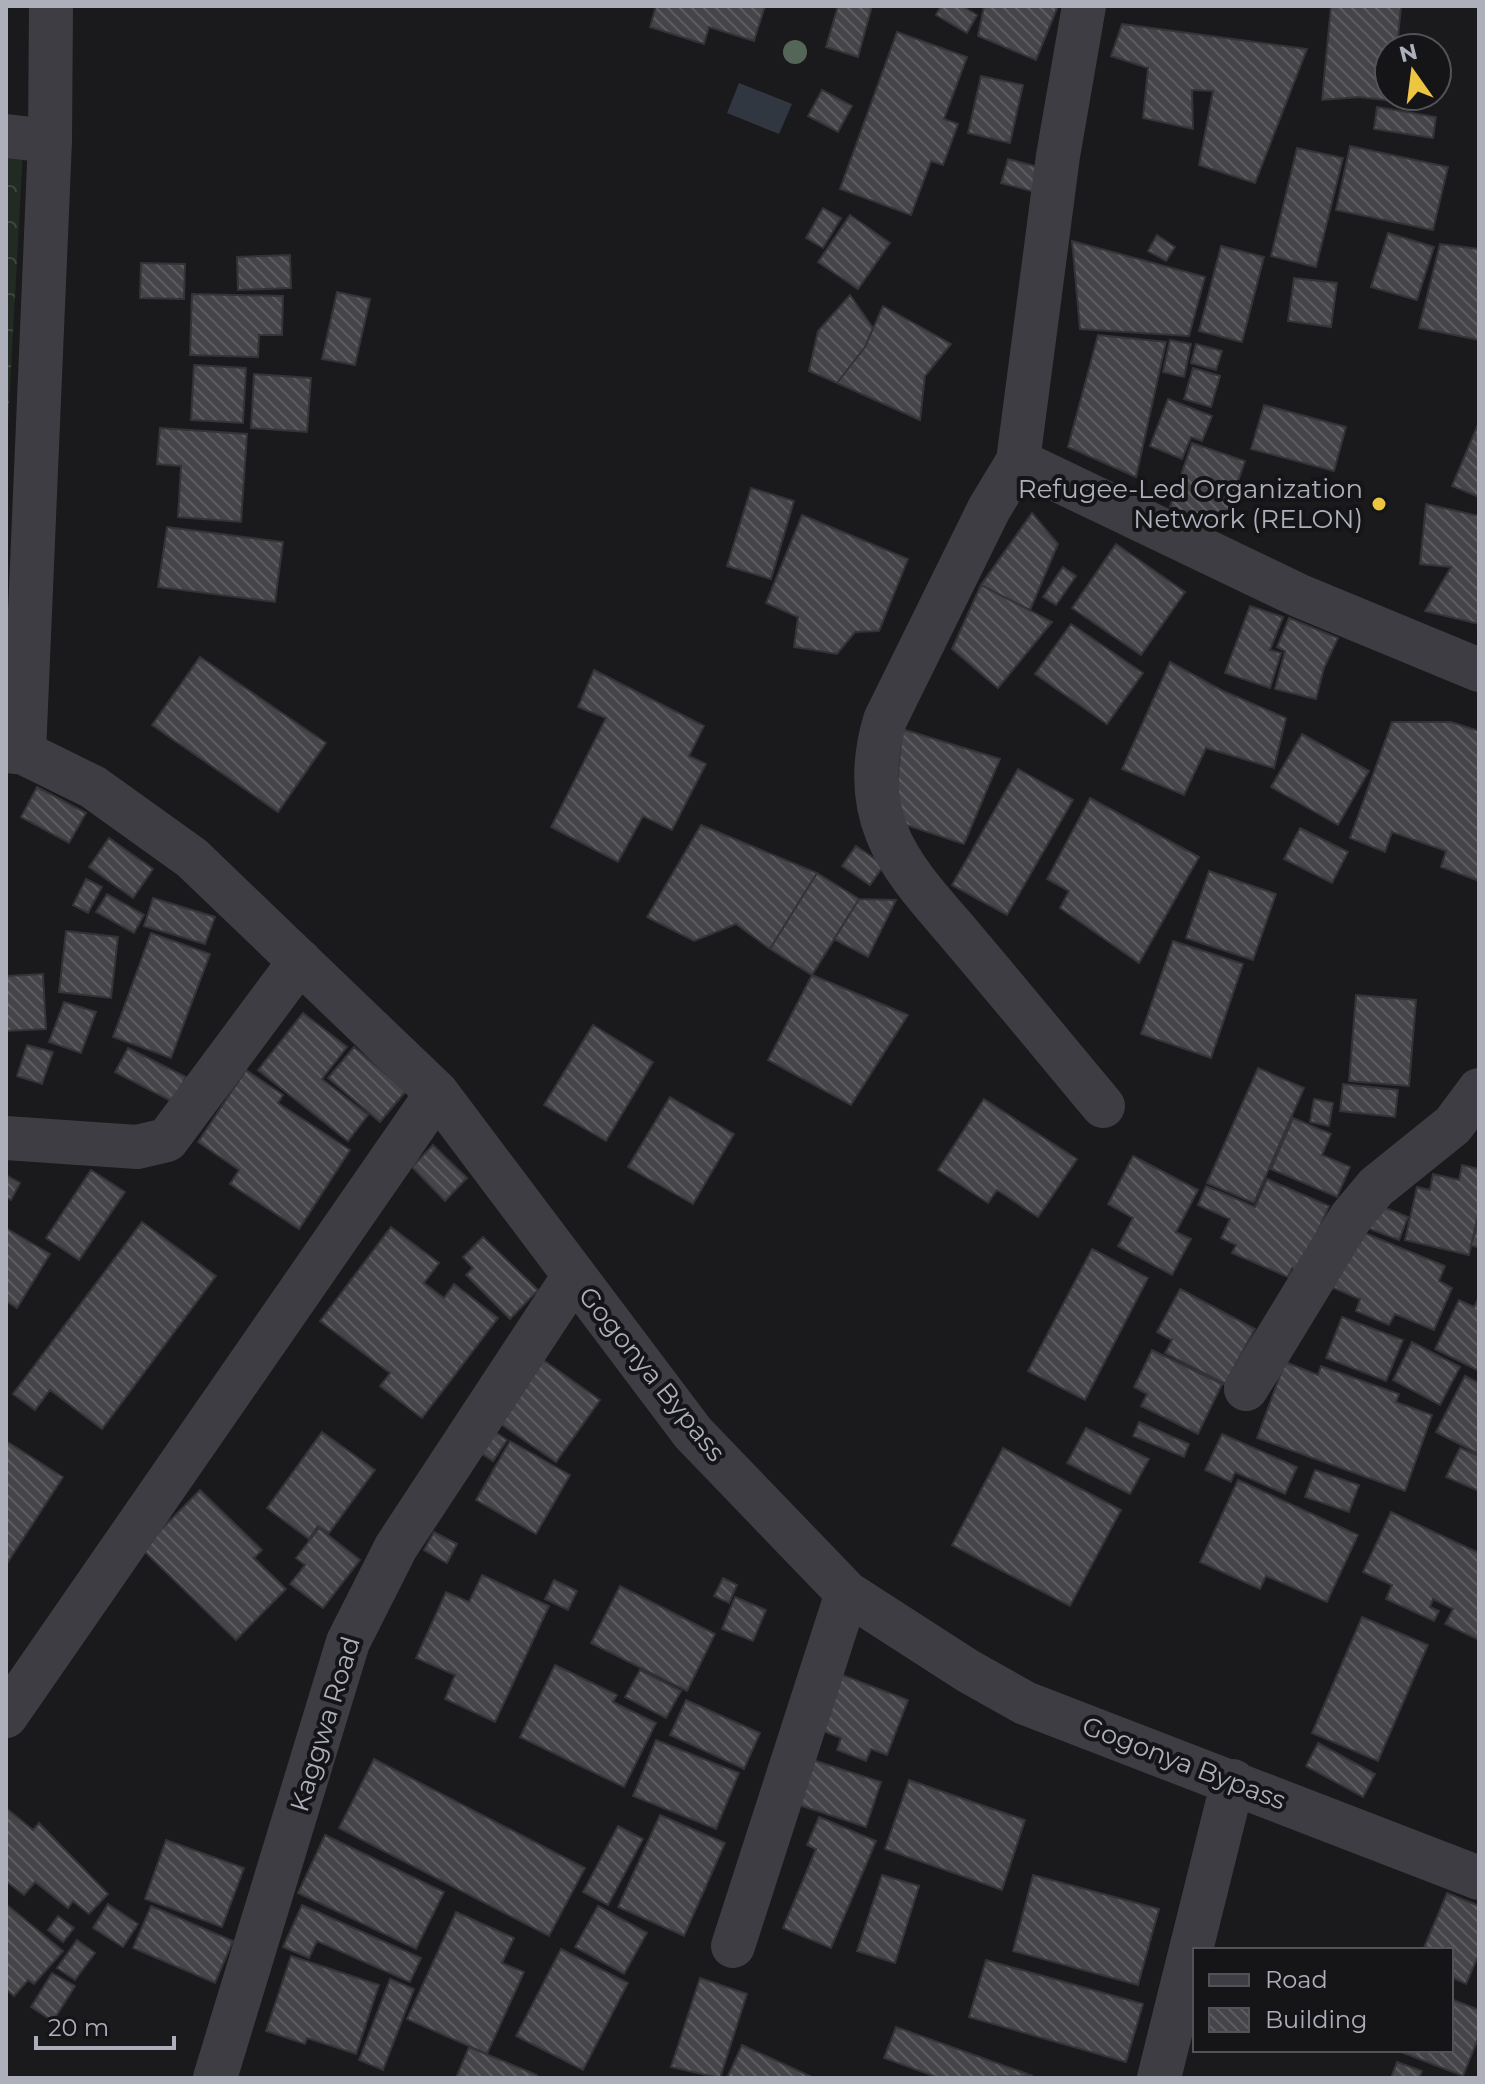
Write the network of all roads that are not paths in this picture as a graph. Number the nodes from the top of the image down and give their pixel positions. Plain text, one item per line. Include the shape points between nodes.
1 (51, 6) edge
2 (1084, 6) edge
3 (6, 136) edge
4 (50, 141) junction
5 (1018, 461) junction
6 (1479, 670) edge
7 (15, 752) edge
8 (300, 961) junction
9 (1479, 1090) edge
10 (437, 1093) junction
11 (1103, 1106) dead end
12 (6, 1138) edge
13 (574, 1276) junction
14 (1246, 1389) dead end
15 (847, 1593) junction
16 (6, 1716) edge
17 (1233, 1781) junction
18 (1479, 1878) edge
19 (733, 1946) dead end
20 (215, 2078) edge
21 (1159, 2078) edge

1 - 4 street
2 - 5 street via 1058,156
3 - 4 street
4 - 7 street
5 - 6 street via 1300,596
5 - 11 street via 885,720 877,748 879,806 888,835 919,885
7 - 8 street, Gogonya Bypass via 93,787 192,858
8 - 10 street, Gogonya Bypass
8 - 12 street via 167,1140 137,1147
9 - 14 street via 1453,1125 1376,1187 1351,1217
10 - 13 street, Gogonya Bypass
10 - 16 street
13 - 15 street, Gogonya Bypass via 693,1433
13 - 20 street, Kaggwa Road via 396,1547 348,1642
15 - 17 street, Gogonya Bypass via 1025,1703
15 - 19 street
17 - 18 street, Gogonya Bypass
17 - 21 street

